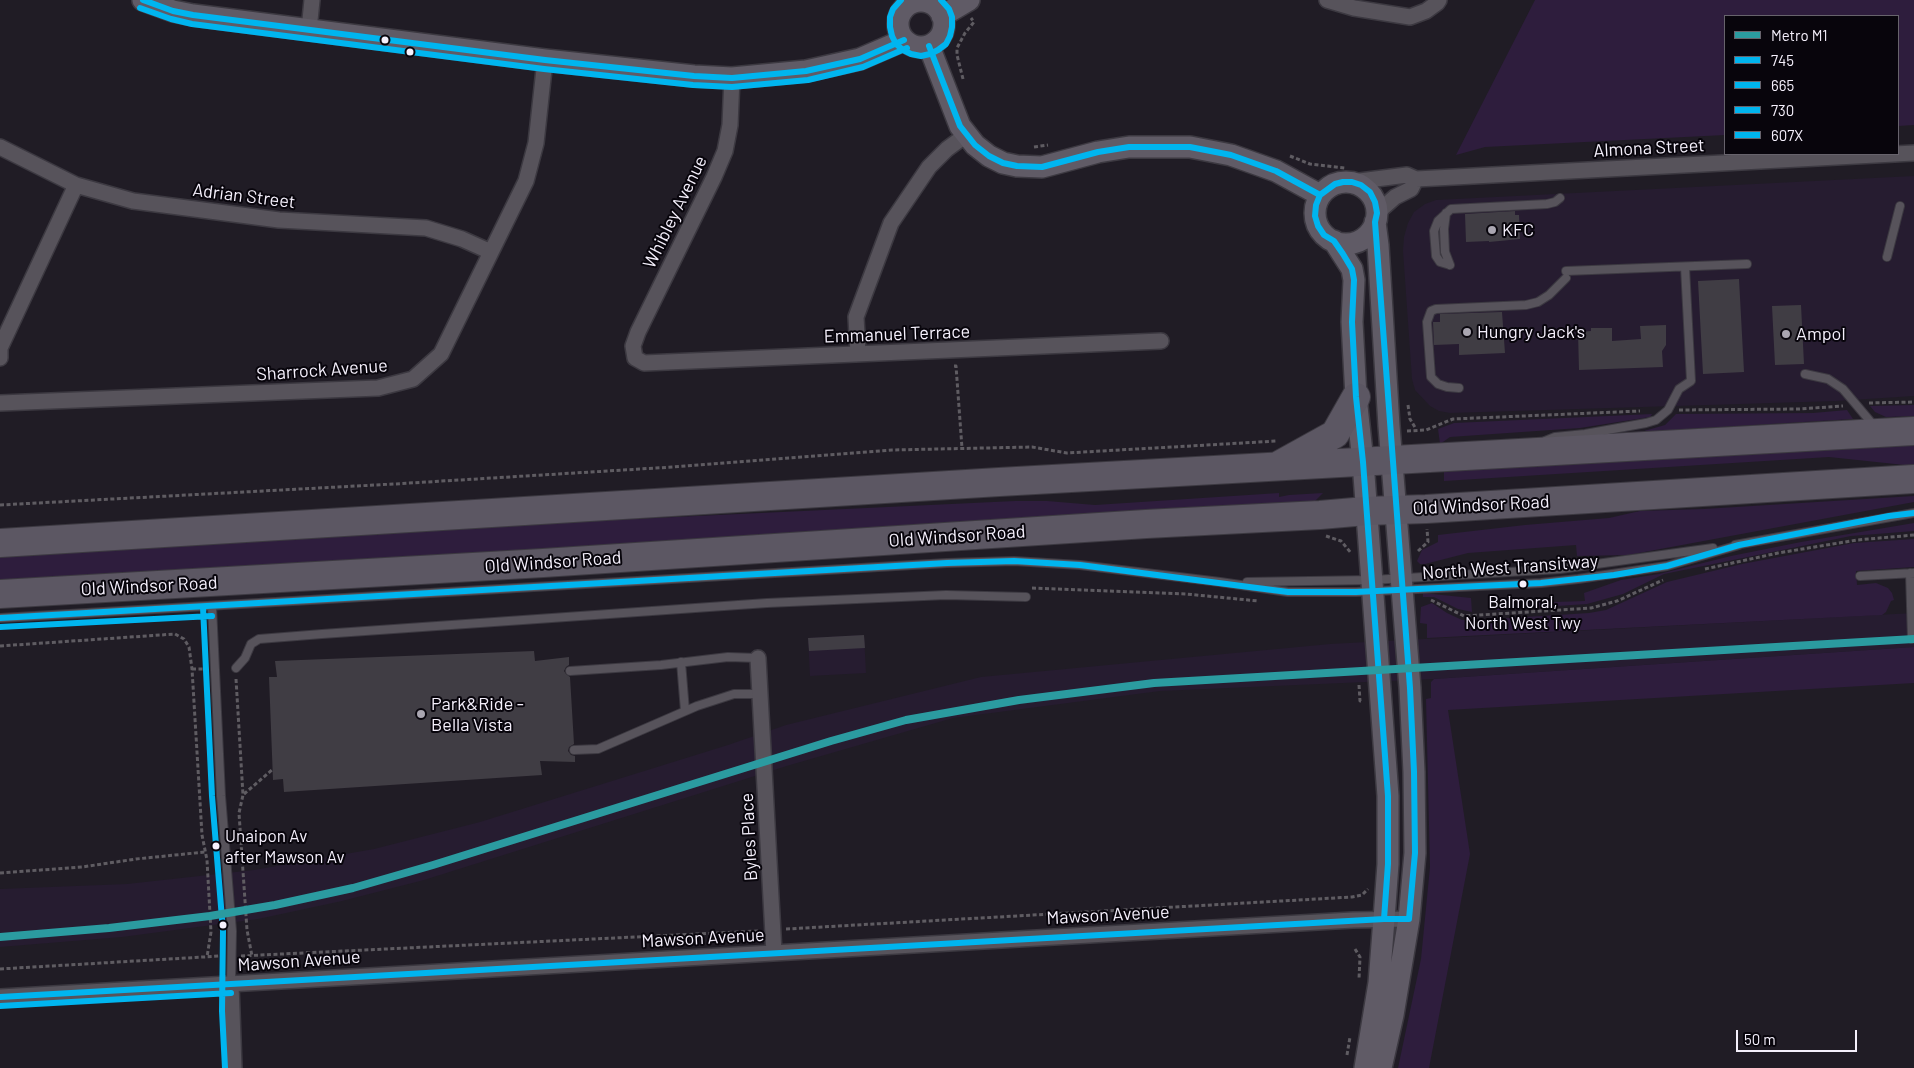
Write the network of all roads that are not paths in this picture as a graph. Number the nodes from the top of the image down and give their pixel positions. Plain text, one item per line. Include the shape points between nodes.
1 (143, 0) edge
2 (312, 0) edge
3 (969, 0) edge
4 (1327, 0) edge
5 (910, 2) edge
6 (1438, 2) edge
7 (942, 16) junction
8 (309, 30) junction
9 (904, 40) junction
10 (929, 46) junction
11 (545, 60) junction
12 (732, 78) junction
13 (966, 135) junction
14 (0, 147) edge
15 (1914, 153) edge
16 (1899, 154) edge
17 (1876, 155) edge
18 (1416, 179) junction
19 (1352, 182) junction
20 (76, 186) junction
21 (1320, 195) junction
22 (1560, 198) dead end
23 (1900, 206) dead end
24 (1376, 217) junction
25 (1334, 241) junction
26 (491, 252) junction
27 (1887, 257) dead end
28 (1747, 264) dead end
29 (1450, 265) dead end
30 (1685, 266) junction
31 (1161, 341) dead end
32 (858, 354) junction
33 (0, 358) edge
34 (635, 358) joint
35 (1805, 374) dead end
36 (1459, 388) dead end
37 (1356, 397) junction
38 (0, 402) edge
39 (1914, 432) edge
40 (1880, 433) junction
41 (1532, 452) junction
42 (1277, 454) junction
43 (1392, 460) junction
44 (1363, 462) junction
45 (1914, 479) edge
46 (1366, 510) junction
47 (1395, 510) junction
48 (1914, 513) edge
49 (0, 543) edge
50 (1739, 545) junction
51 (1912, 573) edge
52 (1860, 576) dead end
53 (1401, 584) junction
54 (1373, 586) junction
55 (0, 594) edge
56 (1026, 597) dead end
57 (212, 607) junction
58 (0, 618) edge
59 (1912, 639) dead end
60 (758, 658) joint
61 (681, 662) junction
62 (236, 668) road end
63 (570, 671) dead end
64 (760, 694) junction
65 (685, 711) junction
66 (574, 750) dead end
67 (1384, 919) junction
68 (1409, 919) junction
69 (774, 953) junction
70 (231, 984) junction
71 (0, 997) edge
72 (1356, 1064) edge
73 (234, 1068) edge
74 (1381, 1068) edge

1 - 8 street via 193,15
2 - 8 street
3 - 7 street
4 - 6 street via 1410,17
5 - 7 street via 932,4
5 - 9 street via 898,21
7 - 10 street via 944,23 940,37
8 - 11 street
9 - 10 street via 916,47
9 - 12 street via 843,63 806,71
10 - 13 street via 953,112
11 - 12 street
11 - 26 street, Sharrock Avenue via 536,143 526,181
12 - 34 street, Whibley Avenue via 725,151 638,332 633,346
13 - 21 street via 989,156 1003,163 1030,168 1129,147 1209,150 1276,171
13 - 32 street via 929,167 891,223 856,317
14 - 20 street, Adrian Street
15 - 16 street, Almona Street
17 - 18 street, Almona Street
18 - 19 street, Almona Street via 1407,175
18 - 24 street via 1411,189 1395,197
19 - 21 street via 1335,184
19 - 24 street via 1370,192 1375,202
20 - 26 street, Adrian Street via 133,201 279,220 426,228 462,238
20 - 33 street via 0,348
21 - 25 street via 1315,216 1318,226
22 - 29 lane via 1547,204 1457,208 1446,213 1434,231 1436,256 1440,262
23 - 27 lane
24 - 25 street via 1371,231 1364,238 1344,244
24 - 43 street
25 - 37 street via 1352,269 1354,280 1352,322
26 - 38 street, Sharrock Avenue via 441,354 413,379 378,388
28 - 30 lane
30 - 36 lane via 1566,274 1549,295 1538,302 1432,311 1427,322 1431,377 1438,384
30 - 41 lane via 1691,381 1679,390 1668,410 1656,420 1555,437
31 - 32 street, Emmanuel Terrace
32 - 34 street, Emmanuel Terrace via 656,364
35 - 40 lane via 1828,379 1843,389
37 - 42 highway via 1335,434
37 - 44 street
39 - 40 highway
40 - 41 highway
41 - 43 highway
42 - 44 highway
42 - 49 highway
43 - 44 highway
43 - 47 street
44 - 46 street
45 - 47 highway, Old Windsor Road
46 - 47 highway, Old Windsor Road
46 - 54 street
46 - 55 highway, Old Windsor Road via 533,564
47 - 53 street
48 - 50 lane, North West Transitway
50 - 53 lane, North West Transitway via 1560,569
50 - 53 lane, North West Transitway via 1667,566 1614,575 1541,583
51 - 52 lane
51 - 59 lane
53 - 54 lane, North West Transitway
53 - 68 street via 1414,772 1414,853
54 - 57 lane, North West Transitway via 1288,592 1080,565 1014,561
54 - 67 street via 1388,796
56 - 62 lane via 946,595 767,603 322,634 259,640 251,644
57 - 58 lane, North West Transitway
57 - 70 lane via 221,796 232,931
60 - 61 lane via 728,656
60 - 64 street, Byles Place
61 - 63 lane
61 - 65 lane
64 - 65 lane via 734,694
64 - 69 street, Byles Place
65 - 66 lane via 598,749
67 - 68 street, Mawson Avenue
67 - 69 street, Mawson Avenue
67 - 72 street via 1379,983
68 - 74 street
69 - 70 street, Mawson Avenue
70 - 71 street, Mawson Avenue
70 - 73 street

